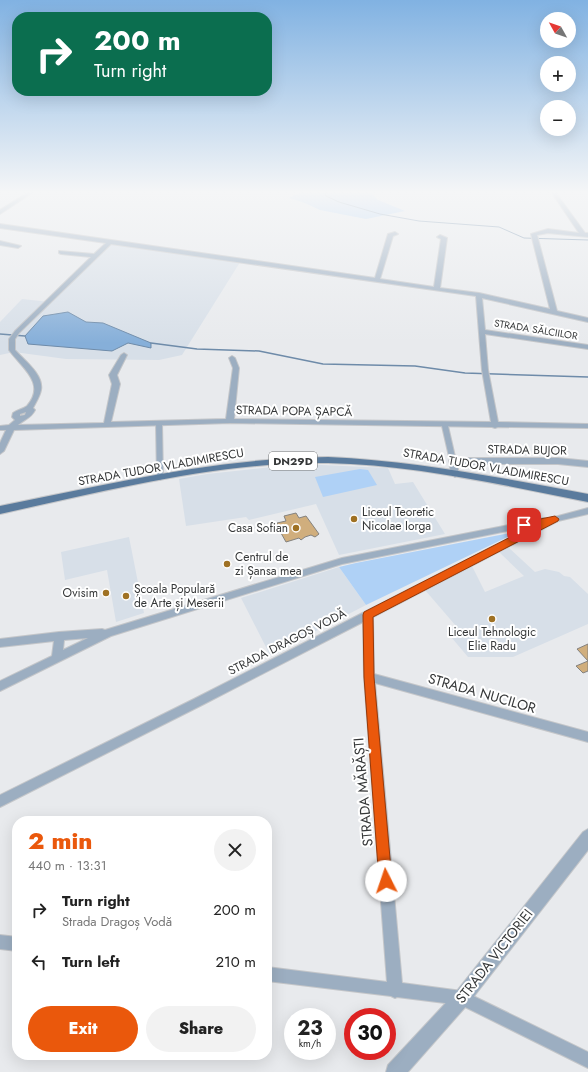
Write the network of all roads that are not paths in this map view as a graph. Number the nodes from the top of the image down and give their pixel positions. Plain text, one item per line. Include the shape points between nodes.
1 (0, 243) edge
2 (109, 243) edge
3 (125, 243) edge
4 (388, 243) edge
5 (443, 243) edge
6 (536, 243) edge
7 (18, 246) dead end
8 (61, 252) dead end
9 (94, 256) junction
10 (377, 280) junction
11 (437, 289) junction
12 (479, 295) junction
13 (554, 312) junction
14 (588, 320) edge
15 (481, 331) junction
16 (588, 347) edge
17 (124, 355) dead end
18 (232, 358) dead end
19 (230, 421) junction
20 (107, 424) junction
21 (159, 424) junction
22 (445, 426) junction
23 (495, 426) junction
24 (588, 426) edge
25 (0, 428) edge
26 (11, 428) junction
27 (0, 451) edge
28 (453, 461) junction
29 (588, 464) edge
30 (455, 474) junction
31 (160, 478) junction
32 (588, 498) edge
33 (588, 503) edge
34 (1, 509) edge
35 (588, 511) edge
36 (574, 514) junction
37 (555, 519) junction
38 (368, 615) junction
39 (108, 633) junction
40 (59, 636) junction
41 (0, 643) edge
42 (56, 657) junction
43 (369, 677) junction
44 (0, 686) edge
45 (588, 737) edge
46 (0, 802) edge
47 (588, 836) edge
48 (0, 942) edge
49 (12, 943) edge
50 (272, 975) edge
51 (395, 990) junction
52 (462, 998) junction
53 (588, 1060) edge
54 (395, 1072) edge

1 - 7 street
2 - 9 street
3 - 10 street
4 - 10 street
5 - 11 street
6 - 13 street
8 - 9 street
9 - 26 street via 17,332 12,340 12,350 39,382 28,416 20,419
10 - 11 street
11 - 12 street
12 - 13 street
12 - 15 street, STRADA SĂLCIILOR
13 - 14 street
15 - 16 street, STRADA SĂLCIILOR
15 - 23 street, STRADA SĂLCIILOR
17 - 20 street via 113,375 116,384
18 - 19 street via 236,368
19 - 21 street, STRADA POPA ȘAPCĂ
19 - 22 street, STRADA POPA ȘAPCĂ
20 - 21 street, STRADA POPA ȘAPCĂ
20 - 26 street, STRADA POPA ȘAPCĂ
21 - 31 street
22 - 23 street, STRADA POPA ȘAPCĂ
22 - 28 street
23 - 24 street, STRADA POPA ȘAPCĂ
25 - 26 street, STRADA POPA ȘAPCĂ
26 - 27 street
28 - 29 street, STRADA BUJOR via 558,461
28 - 30 street
30 - 31 main road, STRADA TUDOR VLADIMIRESCU / DN29D via 406,465 327,460 249,464
30 - 32 main road, STRADA TUDOR VLADIMIRESCU / DN29D
31 - 34 main road, STRADA TUDOR VLADIMIRESCU / DN29D
33 - 36 street
35 - 36 street, STRADA DRAGOȘ VODĂ
36 - 37 street, STRADA DRAGOȘ VODĂ
37 - 38 street, STRADA DRAGOȘ VODĂ
37 - 39 street via 342,561
38 - 43 street, STRADA MĂRĂȘTI
38 - 46 street, STRADA DRAGOȘ VODĂ
39 - 40 street
39 - 42 street
40 - 41 street
40 - 42 street
42 - 44 street
43 - 45 street, STRADA NUCILOR
43 - 51 street, STRADA MĂRĂȘTI
47 - 52 street, STRADA VICTORIEI
48 - 49 street
50 - 51 street
51 - 52 street
52 - 53 street
52 - 54 street, STRADA VICTORIEI

